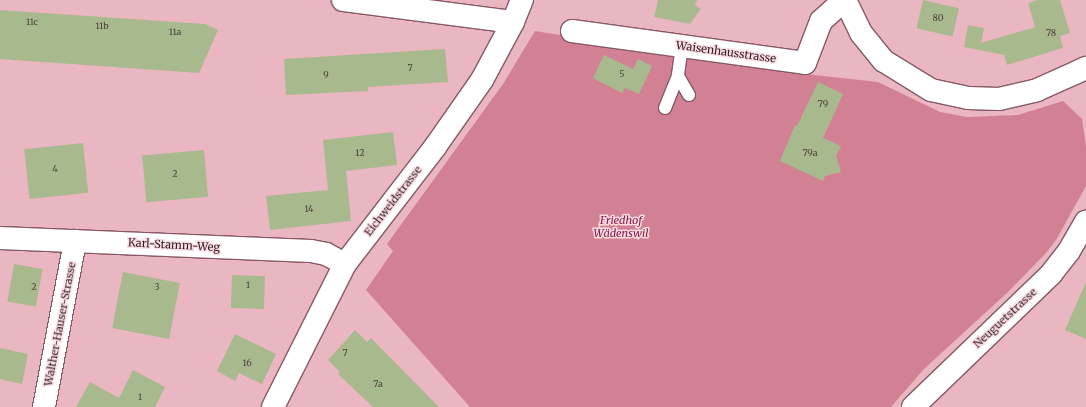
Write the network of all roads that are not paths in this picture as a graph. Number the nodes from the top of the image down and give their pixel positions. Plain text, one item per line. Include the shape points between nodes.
1 (343, 0) edge
2 (522, 0) edge
3 (845, 0) edge
4 (379, 2) edge
5 (513, 22) junction
6 (572, 31) dead end
7 (682, 46) junction
8 (1086, 68) edge
9 (678, 76) junction
10 (689, 95) dead end
11 (665, 108) dead end
12 (1086, 221) edge
13 (0, 238) edge
14 (75, 241) junction
15 (345, 264) junction
16 (274, 406) edge
17 (44, 407) edge
18 (913, 407) edge

1 - 4 street
2 - 5 street, Eichweidstrasse
3 - 7 street, Waisenhausstrasse via 821,21 805,63
3 - 8 street via 861,33 884,61 930,90 968,98 1005,98 1037,90
4 - 5 street
5 - 15 street, Eichweidstrasse via 482,80 440,140
6 - 7 street, Waisenhausstrasse
7 - 9 lane
9 - 10 lane
9 - 11 lane
12 - 18 street, Neuguetstrasse via 1069,251 1051,274
13 - 14 street, Karl-Stamm-Weg
14 - 15 street, Karl-Stamm-Weg via 311,251 326,254
14 - 17 street, Walther-Hauser-Strasse
15 - 16 street, Eichweidstrasse

